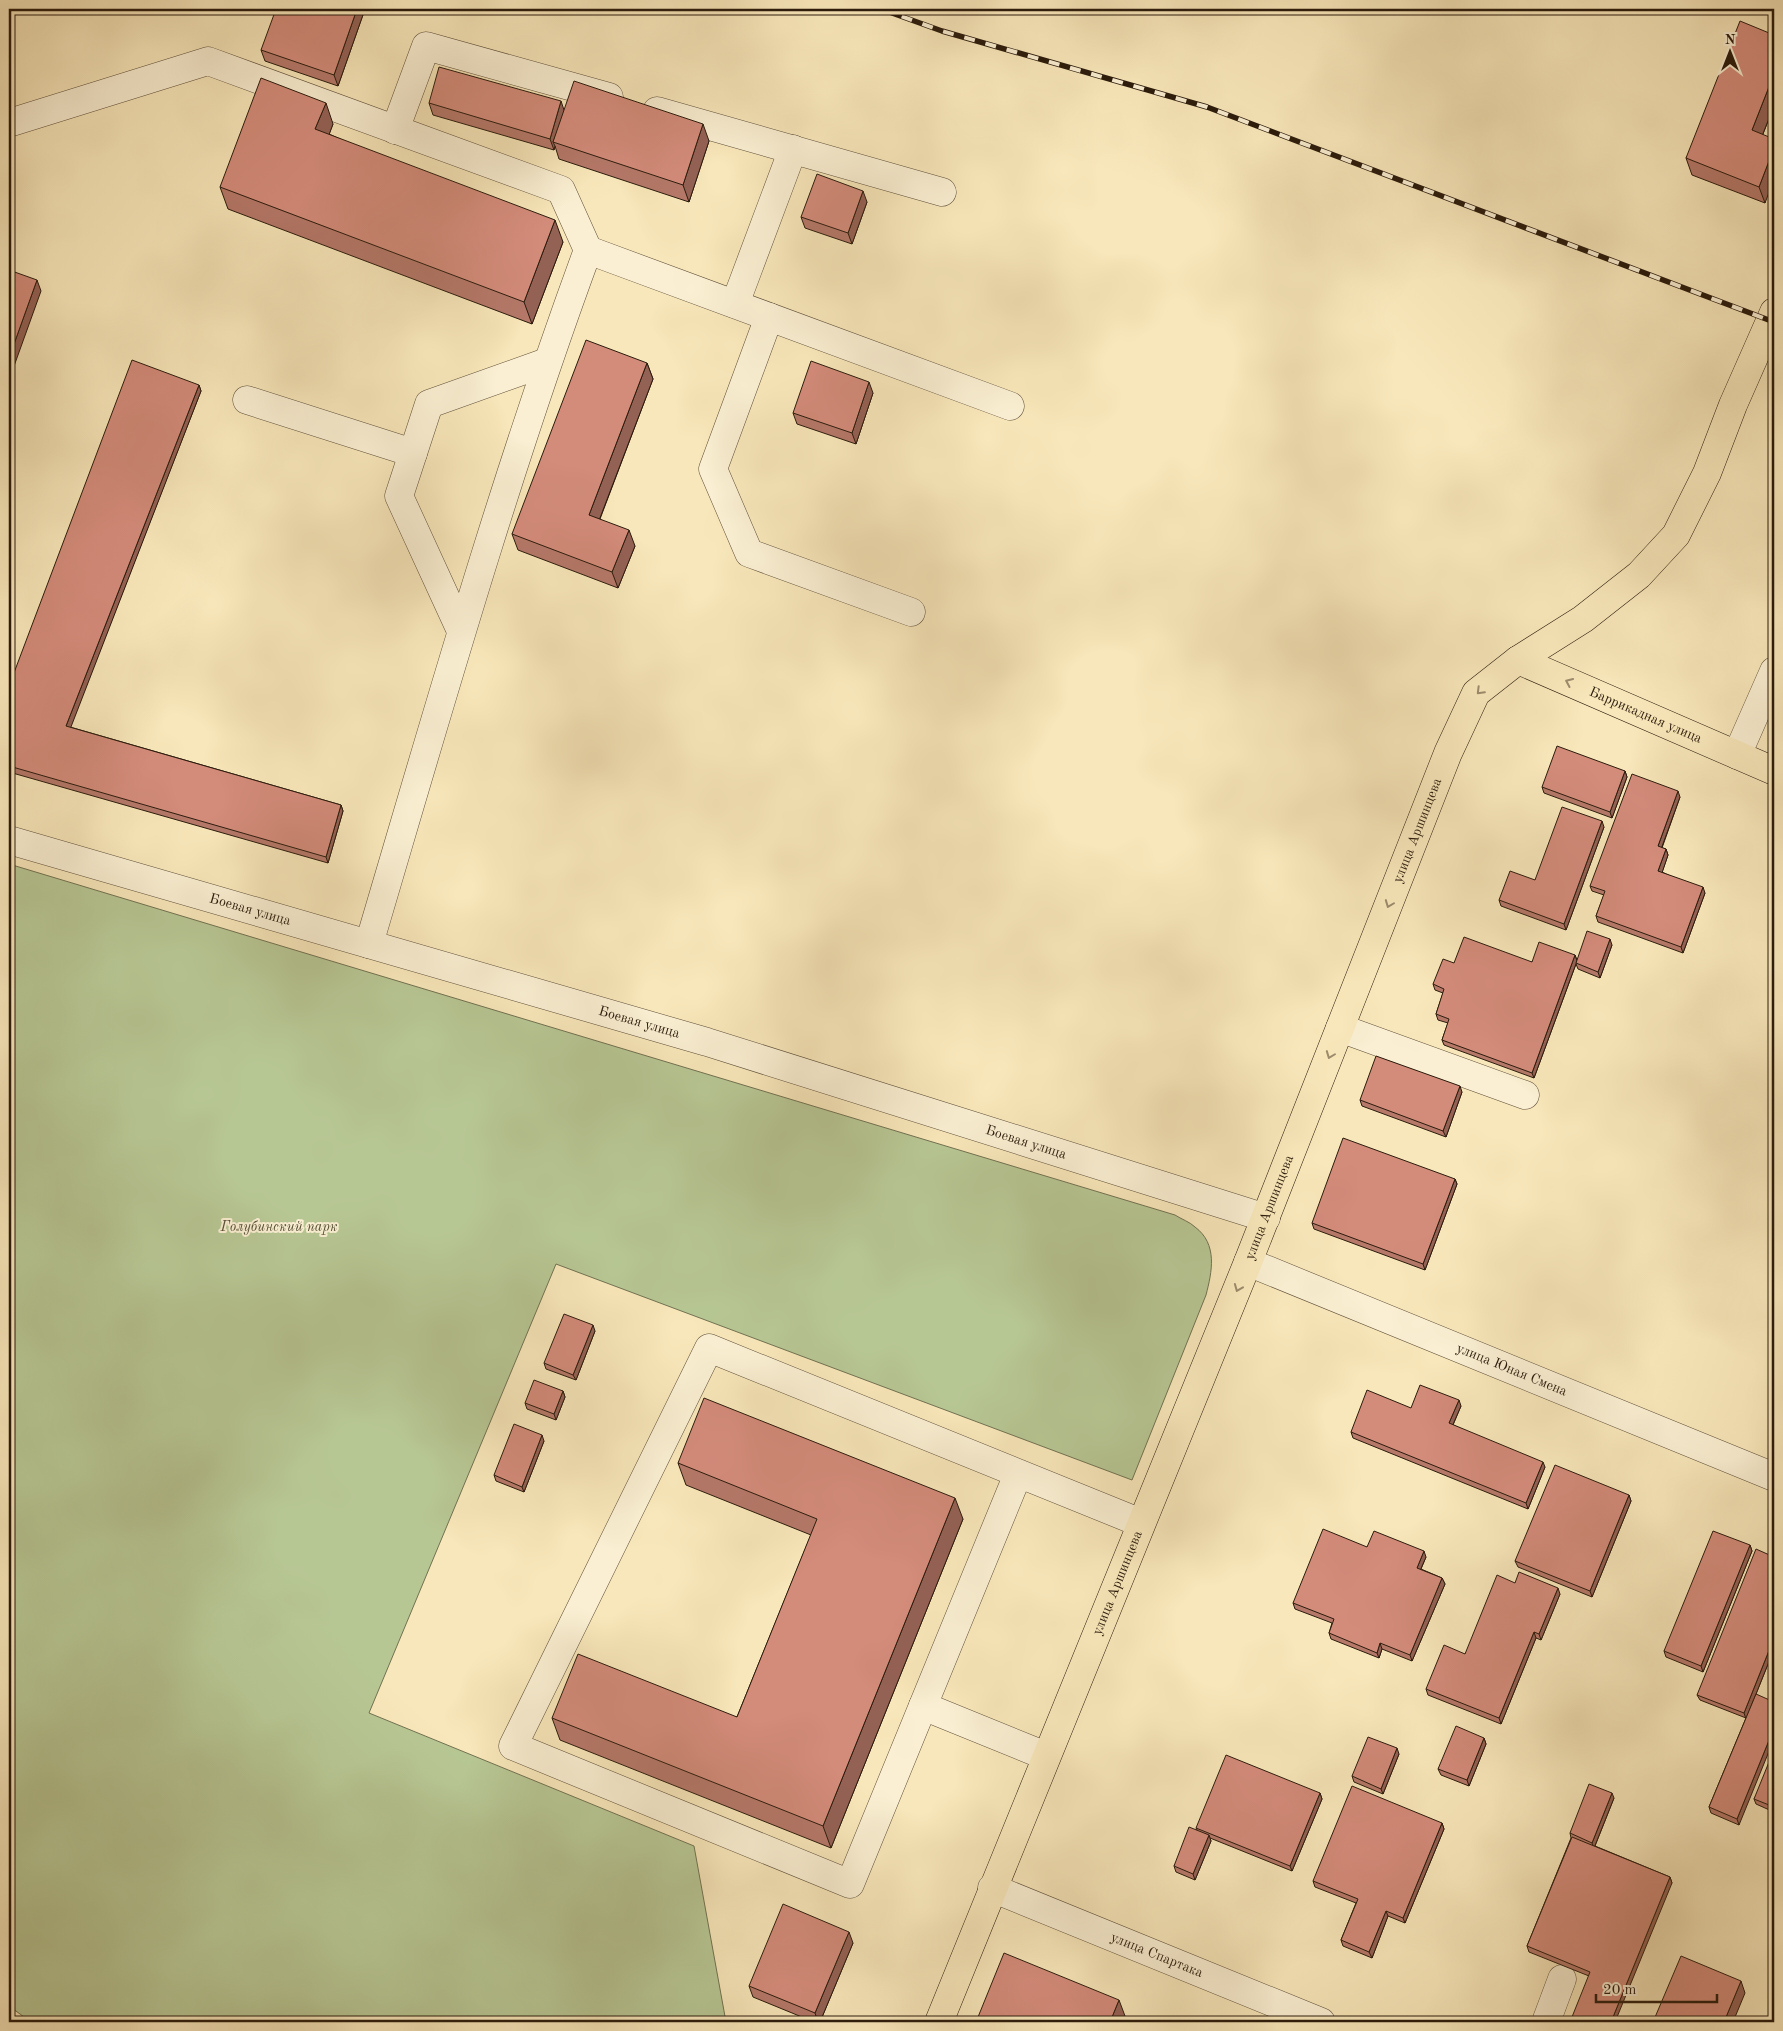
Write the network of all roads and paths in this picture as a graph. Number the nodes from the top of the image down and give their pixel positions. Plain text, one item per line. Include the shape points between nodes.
1 (9, 123) edge
2 (395, 130) junction
3 (792, 149) junction
4 (942, 192) dead end
5 (588, 250) junction
6 (735, 304) junction
7 (1774, 312) edge
8 (769, 317) junction
9 (547, 362) junction
10 (247, 400) dead end
11 (1010, 406) dead end
12 (413, 453) junction
13 (911, 612) dead end
14 (461, 631) junction
15 (1518, 660) junction
16 (1774, 671) edge
17 (1738, 755) junction
18 (1774, 771) edge
19 (9, 840) edge
20 (369, 944) junction
21 (1340, 1028) junction
22 (1525, 1095) dead end
23 (1266, 1218) junction
24 (1248, 1262) junction
25 (1018, 1474) junction
26 (1774, 1477) edge
27 (1141, 1523) junction
28 (923, 1706) junction
29 (1046, 1756) junction
30 (992, 1888) junction
31 (1562, 1979) dead end
32 (939, 2022) edge
33 (1321, 2022) edge
34 (1546, 2022) edge

1 - 2 street via 208,61
2 - 3 street via 426,46
2 - 5 street via 561,190
3 - 4 street
3 - 6 street
5 - 6 street
5 - 9 street
6 - 8 street
7 - 15 main road, улица Аршинцева via 1732,405 1707,473 1676,535 1639,575 1583,619
8 - 11 street
8 - 13 street via 713,469 749,553
9 - 12 street via 428,404
9 - 14 street
10 - 12 street
12 - 14 street via 399,496
14 - 20 street
17 -> 15 main road, Баррикадная улица
15 -> 21 main road, улица Аршинцева via 1476,694 1448,753
16 - 17 street
17 - 18 main road, Баррикадная улица
19 - 20 street, Боевая улица
20 - 23 street, Боевая улица via 707,1042
21 - 22 street
21 -> 23 main road, улица Аршинцева
23 - 24 main road, улица Аршинцева
24 - 26 street, улица Юная Смена
24 -> 27 main road, улица Аршинцева
25 - 27 street
25 - 28 street
25 - 28 street via 709,1348 513,1746 850,1884
27 - 29 main road, улица Аршинцева
28 - 29 street
29 - 30 main road, улица Аршинцева
30 - 32 main road, улица Аршинцева
30 - 33 street, улица Спартака
31 - 34 street

